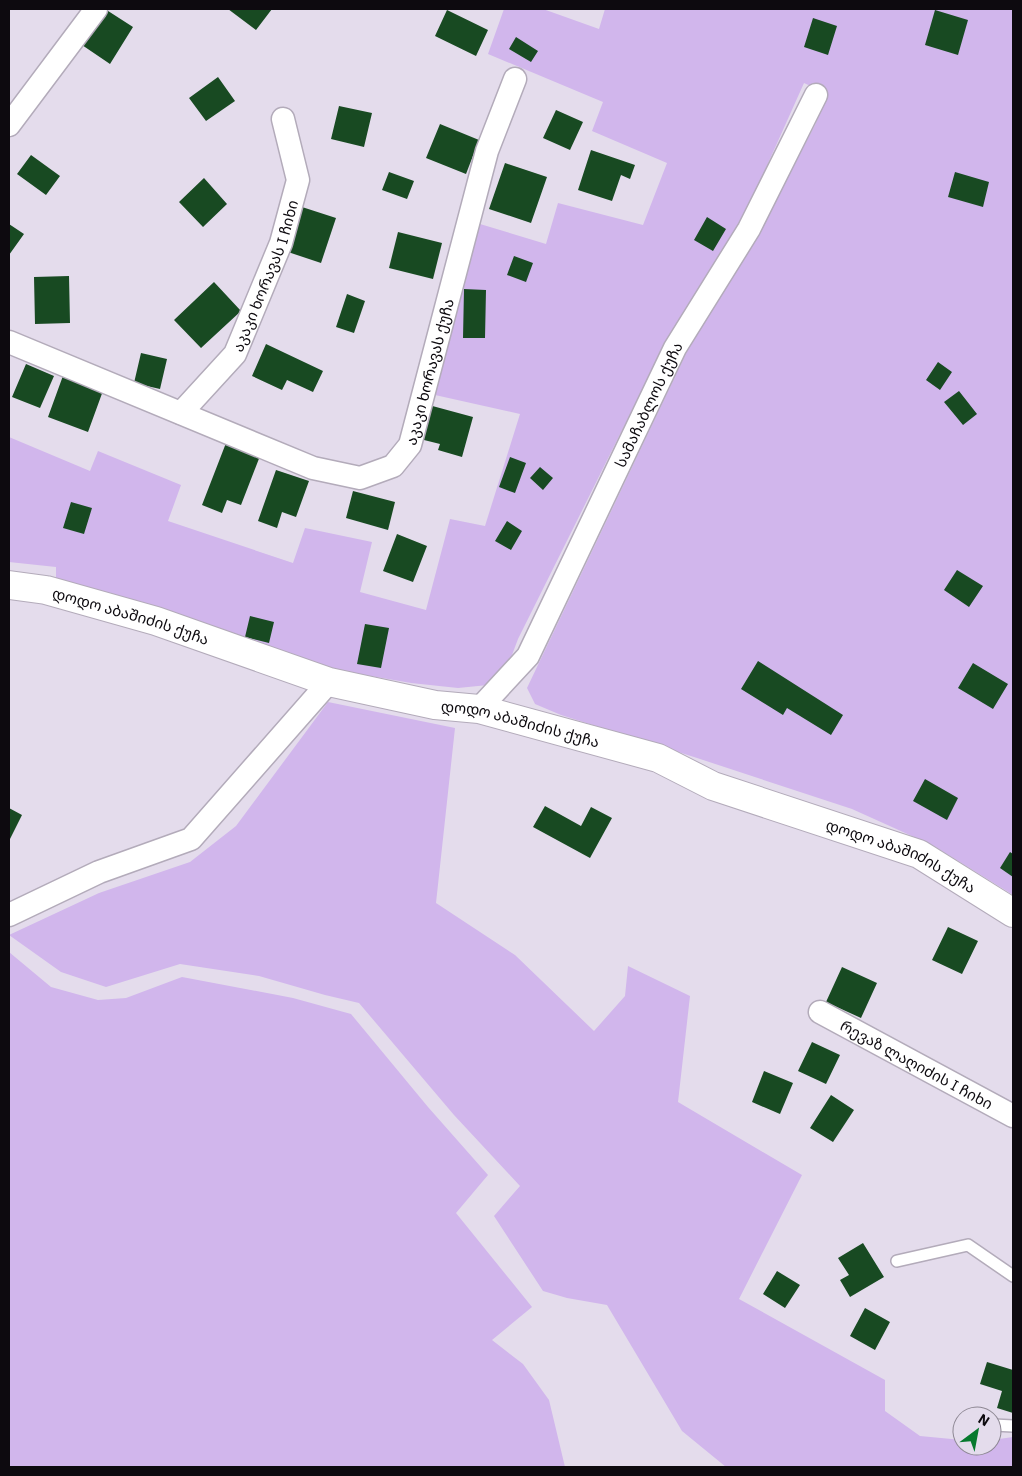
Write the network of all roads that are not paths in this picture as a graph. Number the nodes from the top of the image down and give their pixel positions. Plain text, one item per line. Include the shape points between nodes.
1 (96, 9) edge
2 (516, 79) dead end
3 (816, 95) dead end
4 (283, 120) dead end
5 (9, 125) edge
6 (9, 342) edge
7 (182, 413) junction
8 (9, 585) edge
9 (329, 682) junction
10 (479, 710) junction
11 (1013, 913) edge
12 (9, 915) edge
13 (820, 1012) dead end
14 (1013, 1116) edge
15 (896, 1261) dead end
16 (1013, 1276) edge

1 - 5 street
2 - 7 street, აკაკი ხორავას ქუჩა via 487,152 410,444 393,466 360,478 313,468
3 - 10 street, სამაჩაბლოს ქუჩა via 749,229 675,348 528,656
4 - 7 street, აკაკი ხორავას I ჩიხი via 298,180 281,243 235,354
6 - 7 street, აკაკი ხორავას ქუჩა
8 - 9 street, დოდო აბაშიძის ქუჩა via 46,590 156,621
9 - 10 street, დოდო აბაშიძის ქუჩა
9 - 12 street via 191,839 99,872
10 - 11 street, დოდო აბაშიძის ქუჩა via 658,758 713,786 919,854
13 - 14 street, რევაზ ლაღიძის I ჩიხი
15 - 16 lane via 968,1244

